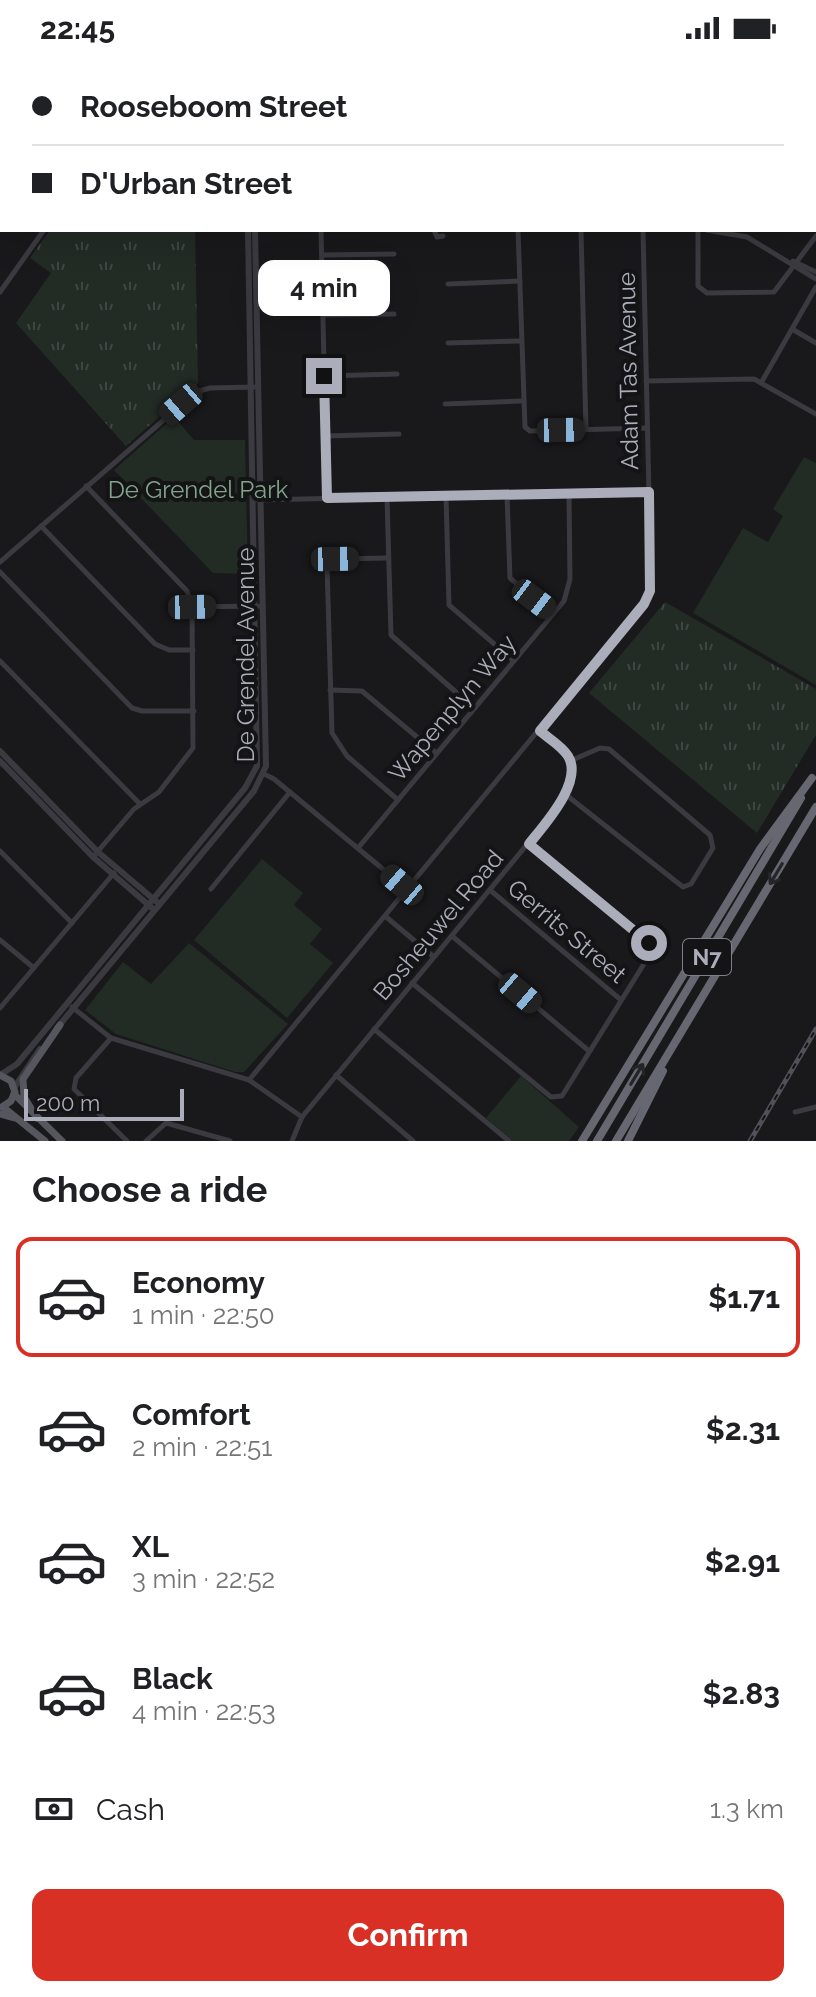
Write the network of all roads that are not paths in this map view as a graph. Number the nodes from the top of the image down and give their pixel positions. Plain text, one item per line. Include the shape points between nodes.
1 (43, 232) edge
2 (248, 232) edge
3 (255, 232) edge
4 (321, 232) edge
5 (435, 232) edge
6 (518, 232) edge
7 (581, 232) edge
8 (643, 232) edge
9 (698, 232) edge
10 (748, 233) edge
11 (443, 236) dead end
12 (816, 236) edge
13 (394, 254) dead end
14 (322, 255) junction
15 (791, 262) junction
16 (816, 272) edge
17 (816, 279) edge
18 (520, 281) junction
19 (448, 284) dead end
20 (816, 287) edge
21 (0, 292) edge
22 (394, 314) dead end
23 (323, 315) junction
24 (792, 329) junction
25 (521, 341) junction
26 (448, 343) dead end
27 (816, 343) edge
28 (397, 374) dead end
29 (324, 376) junction
30 (646, 381) junction
31 (761, 383) junction
32 (254, 387) junction
33 (522, 401) junction
34 (445, 404) dead end
35 (816, 414) edge
36 (647, 428) junction
37 (586, 430) junction
38 (399, 434) dead end
39 (325, 436) junction
40 (86, 486) junction
41 (649, 492) junction
42 (569, 493) junction
43 (507, 495) junction
44 (446, 496) junction
45 (387, 497) junction
46 (327, 498) junction
47 (258, 500) junction
48 (41, 526) junction
49 (387, 558) junction
50 (0, 562) edge
51 (0, 572) edge
52 (260, 606) junction
53 (192, 607) junction
54 (553, 614) junction
55 (193, 650) junction
56 (0, 661) edge
57 (514, 661) junction
58 (330, 690) junction
59 (474, 708) junction
60 (194, 711) junction
61 (540, 731) junction
62 (0, 751) edge
63 (436, 753) junction
64 (259, 759) junction
65 (0, 761) edge
66 (570, 761) junction
67 (264, 774) junction
68 (814, 775) edge
69 (251, 779) junction
70 (290, 792) junction
71 (565, 794) junction
72 (398, 800) junction
73 (140, 804) junction
74 (816, 807) edge
75 (529, 844) junction
76 (358, 848) junction
77 (0, 851) edge
78 (95, 855) junction
79 (115, 872) junction
80 (211, 889) dead end
81 (407, 889) junction
82 (490, 890) junction
83 (154, 905) junction
84 (385, 916) junction
85 (72, 923) junction
86 (452, 936) junction
87 (0, 940) edge
88 (434, 957) junction
89 (34, 968) junction
90 (412, 983) junction
91 (621, 1000) junction
92 (71, 1006) junction
93 (0, 1008) edge
94 (690, 1017) junction
95 (60, 1025) junction
96 (374, 1029) junction
97 (111, 1038) junction
98 (589, 1051) junction
99 (0, 1075) edge
100 (336, 1075) junction
101 (249, 1080) junction
102 (14, 1091) junction
103 (816, 1107) edge
104 (1, 1109) edge
105 (795, 1112) dead end
106 (302, 1117) junction
107 (37, 1118) junction
108 (45, 1141) edge
109 (62, 1141) edge
110 (127, 1141) edge
111 (146, 1141) edge
112 (230, 1141) edge
113 (292, 1141) edge
114 (413, 1141) edge
115 (509, 1141) edge
116 (582, 1141) edge
117 (597, 1141) edge
118 (616, 1141) edge
119 (628, 1141) edge

1 - 21 street
2 - 32 street, De Grendel Avenue
3 - 32 street, De Grendel Avenue
4 - 14 street
5 - 11 street
6 - 18 street
7 - 37 street
8 - 30 street, Adam Tas Avenue
9 - 15 street via 702,292 774,292
10 - 15 street
12 - 15 street
13 - 14 street
14 - 23 street
15 - 16 street
15 - 17 street
18 - 19 street
18 - 25 street
20 - 24 street
22 - 23 street
23 - 29 street
24 - 27 street
24 - 31 street
25 - 26 street
25 - 33 street
28 - 29 street
29 - 39 street
30 - 31 street
30 - 36 street, Adam Tas Avenue
31 - 35 street
32 - 40 street via 196,392
32 - 47 street, De Grendel Avenue
33 - 34 street
33 - 37 street via 527,429
36 - 37 street
36 - 41 street, Adam Tas Avenue
38 - 39 street
39 - 46 street
40 - 48 street
40 - 53 street via 187,591
41 - 42 street
41 - 61 street, Adam Tas Avenue via 651,583 646,600
42 - 43 street
42 - 54 street, Wapenplyn Way via 570,584
43 - 44 street
43 - 54 street via 510,578
44 - 45 street
44 - 57 street via 449,605
45 - 46 street
45 - 49 street
46 - 47 street
47 - 52 street, De Grendel Avenue
48 - 50 street
48 - 55 street via 155,644
49 - 58 street via 335,559 327,566
49 - 59 street via 391,635
51 - 60 street via 132,708
52 - 53 street
52 - 64 street, De Grendel Avenue
52 - 67 street, De Grendel Avenue via 268,738
53 - 55 street
54 - 57 street, Wapenplyn Way
55 - 60 street
56 - 73 street
57 - 59 street, Wapenplyn Way
58 - 63 street via 362,691
58 - 72 street via 335,740
59 - 63 street, Wapenplyn Way
60 - 73 street via 191,754 157,795
61 - 66 street
61 - 81 street, Adam Tas Avenue
62 - 78 street
63 - 72 street, Wapenplyn Way
64 - 67 street
64 - 69 street, De Grendel Avenue
65 - 78 street
66 - 71 street, Bosheuwel Road
66 - 71 street via 609,749 713,837 713,848 691,884 683,887
67 - 69 street
67 - 70 street
67 - 83 street, De Grendel Avenue
68 - 116 highway via 760,849
117 -> 68 highway, N7
69 - 83 street, De Grendel Avenue
70 - 76 street
70 - 80 street
71 - 75 street, Bosheuwel Road
72 - 76 street, Wapenplyn Way
73 - 78 street
74 -> 94 highway, N7
75 - 82 street, Bosheuwel Road
75 - 91 street via 649,943 649,955
76 - 81 street
77 - 85 street
78 - 79 street
79 - 83 street
79 - 85 street
81 - 84 street, Adam Tas Avenue
82 - 86 street, Bosheuwel Road
82 - 91 street, Gerrits Street
83 - 92 street, De Grendel Avenue
84 - 88 street
84 - 101 street, Adam Tas Avenue
85 - 89 street
86 - 88 street, Bosheuwel Road
86 - 98 street
87 - 89 street
88 - 90 street, Bosheuwel Road
89 - 93 street
90 - 96 street, Bosheuwel Road
90 - 98 street via 552,1098 563,1095
91 - 98 street
92 - 95 street, De Grendel Avenue
92 - 97 street
92 - 99 street, De Grendel Avenue
94 - 118 highway, N7
94 - 119 highway
95 - 102 street, De Grendel Avenue via 20,1074
95 - 107 main road via 23,1077 24,1097
96 - 100 street, Bosheuwel Road
96 - 115 street
97 - 101 street
97 - 110 street via 76,1078 74,1089
99 - 102 main road
100 - 106 street, Bosheuwel Road
100 - 114 street
101 - 106 street
102 - 104 main road
102 - 107 main road
103 - 105 street
104 - 108 main road
106 - 113 street, Bosheuwel Road
107 - 109 main road
111 - 112 street via 166,1123

